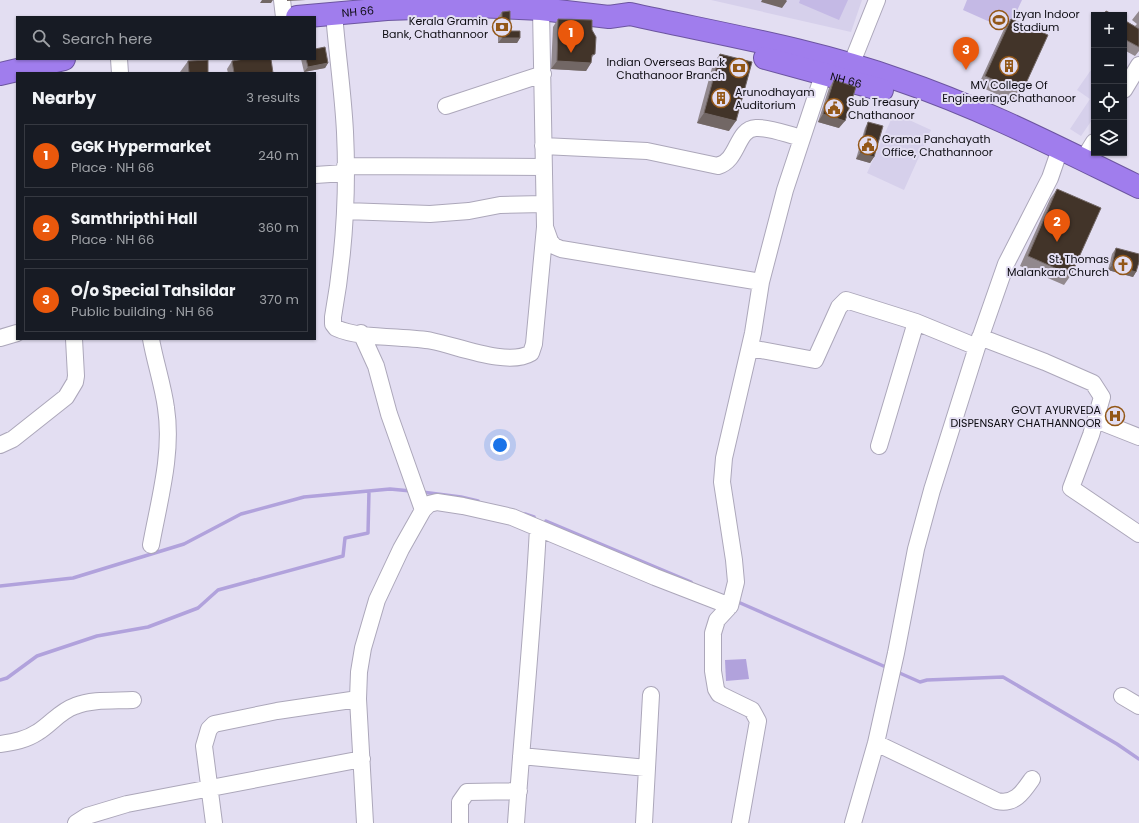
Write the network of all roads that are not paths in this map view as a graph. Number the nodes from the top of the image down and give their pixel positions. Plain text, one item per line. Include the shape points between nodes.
1 (282, 0) edge
2 (877, 0) edge
3 (443, 4) edge
4 (541, 9) junction
5 (334, 13) junction
6 (284, 16) edge
7 (307, 16) edge
8 (119, 60) edge
9 (56, 65) edge
10 (1139, 65) edge
11 (826, 66) junction
12 (120, 72) edge
13 (848, 72) junction
14 (0, 74) edge
15 (543, 74) junction
16 (1127, 85) edge
17 (446, 106) dead end
18 (802, 138) junction
19 (543, 146) junction
20 (1089, 151) edge
21 (1058, 155) junction
22 (544, 167) junction
23 (345, 169) junction
24 (316, 175) edge
25 (1139, 187) edge
26 (1139, 202) edge
27 (544, 204) junction
28 (345, 211) junction
29 (545, 227) junction
30 (761, 282) junction
31 (916, 322) junction
32 (16, 334) edge
33 (361, 334) junction
34 (0, 338) edge
35 (74, 340) edge
36 (152, 340) edge
37 (979, 342) junction
38 (750, 348) junction
39 (1096, 420) junction
40 (1139, 437) edge
41 (0, 445) edge
42 (879, 446) dead end
43 (423, 510) junction
44 (538, 528) junction
45 (1139, 534) edge
46 (151, 545) dead end
47 (730, 606) junction
48 (652, 696) dead end
49 (1122, 696) dead end
50 (358, 699) junction
51 (133, 700) dead end
52 (1139, 706) edge
53 (876, 743) junction
54 (0, 744) edge
55 (521, 756) junction
56 (362, 759) junction
57 (647, 768) junction
58 (1032, 779) dead end
59 (210, 787) junction
60 (518, 791) junction
61 (76, 823) edge
62 (214, 823) edge
63 (365, 823) edge
64 (460, 823) edge
65 (516, 823) edge
66 (644, 823) edge
67 (740, 823) edge
68 (852, 823) edge

1 - 6 street
2 - 13 street
3 - 4 highway, NH 66
3 - 5 highway, NH 66
4 - 11 highway, NH 66 via 609,17 626,26 776,60
4 - 15 street
5 - 7 highway, NH 66
5 - 23 street via 345,132
8 - 12 street
9 - 14 highway
10 - 16 street
11 - 13 highway, NH 66
11 - 18 street
13 - 21 highway, NH 66 via 896,94
15 - 17 street
15 - 19 street
18 - 19 street via 762,129 750,129 742,136 729,160 718,166 647,152
18 - 30 street via 785,190
19 - 22 street
20 - 21 highway, NH 66
20 - 25 highway, NH 66
21 - 26 highway, NH 66
21 - 37 street via 1050,178 1006,264
22 - 23 street
22 - 27 street
23 - 24 street
23 - 28 street
27 - 28 street via 500,205 430,214
27 - 29 street
28 - 33 street via 342,269 333,324 341,331
29 - 30 street via 550,241 561,249
29 - 33 street via 540,291 531,354 516,358 497,356 432,341
30 - 38 street
31 - 37 street
31 - 38 street via 846,300 839,307 815,360
31 - 42 street
32 - 34 street
33 - 43 street via 376,366 389,414
35 - 41 street via 76,376 66,397
36 - 46 street via 166,408 168,446
37 - 39 street via 1044,362 1093,383 1102,397
37 - 53 street via 916,549
38 - 47 street via 723,465 722,486 736,582
39 - 40 street
39 - 45 street via 1071,488
43 - 44 street via 433,502 463,506 512,517
43 - 50 street via 377,600 363,648
44 - 47 street
44 - 55 street via 534,613
47 - 67 street via 717,620 713,633 713,671 716,689 719,694 752,710 758,721
48 - 57 street
49 - 52 street
50 - 56 street
50 - 59 street via 277,711 214,724 209,729 204,746
51 - 54 street via 91,702 74,706 38,732 22,740
53 - 58 street via 997,801 1013,800
53 - 68 street
55 - 57 street
55 - 60 street
56 - 59 street
56 - 63 street
57 - 66 street
59 - 61 street via 127,804 88,816
59 - 62 street
60 - 64 street via 467,792 460,802
60 - 65 street

